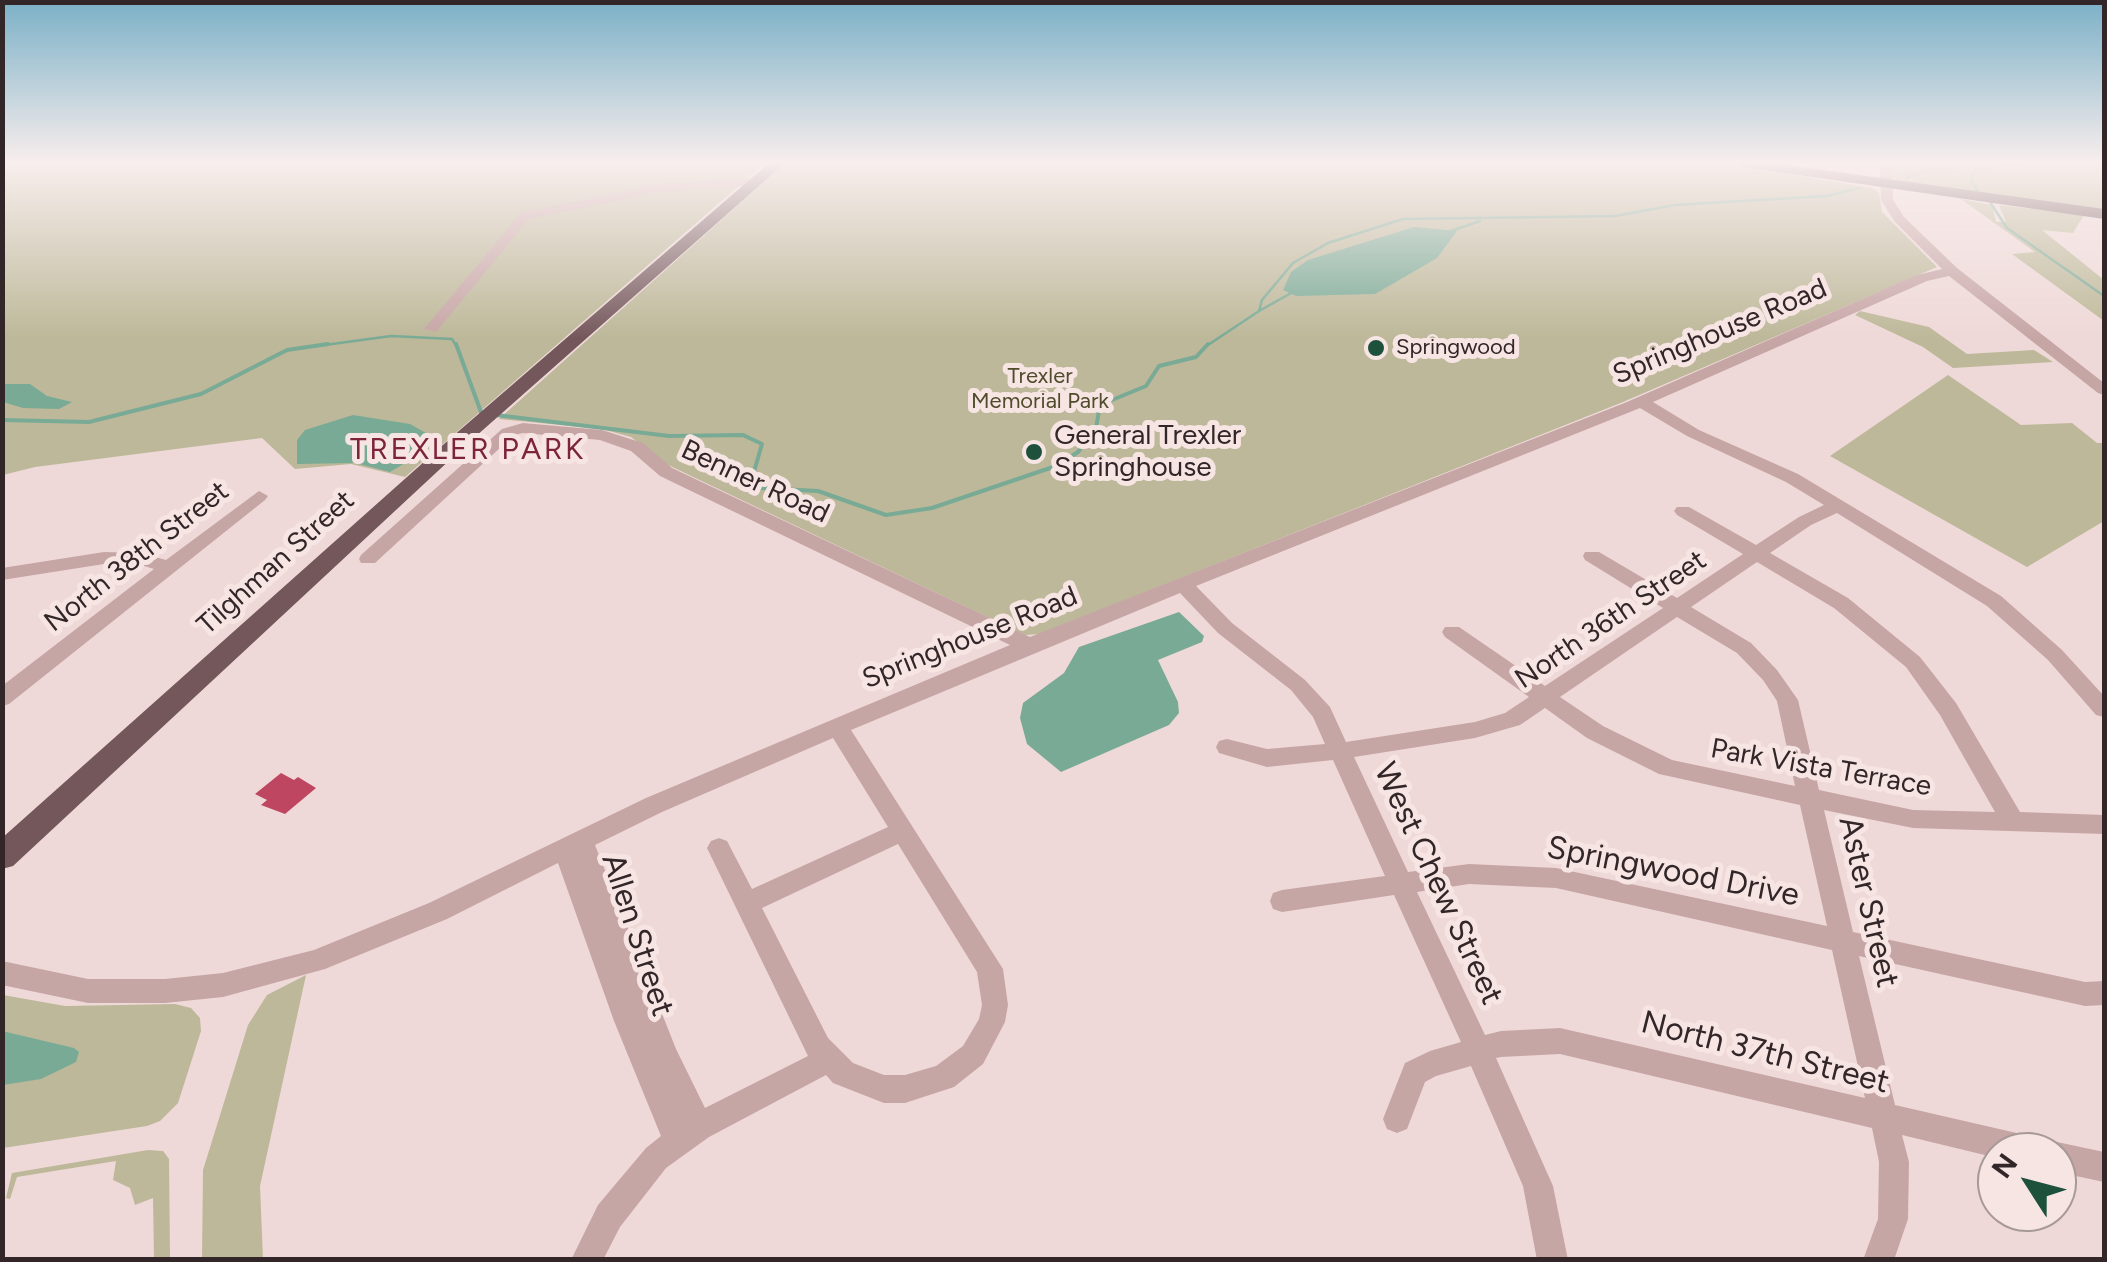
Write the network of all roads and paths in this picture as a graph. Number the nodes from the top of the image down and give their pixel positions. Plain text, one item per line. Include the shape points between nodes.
1 (520, 222) edge
2 (710, 222) edge
3 (1902, 222) edge
4 (1952, 271) junction
5 (431, 329) dead end
6 (2104, 390) edge
7 (1641, 402) junction
8 (259, 496) dead end
9 (1838, 505) junction
10 (1683, 512) dead end
11 (1758, 553) junction
12 (1592, 556) dead end
13 (368, 559) dead end
14 (169, 567) junction
15 (2, 574) edge
16 (1185, 586) junction
17 (1679, 607) junction
18 (968, 616) junction
19 (1452, 632) dead end
20 (1030, 646) junction
21 (998, 658) junction
22 (2, 698) edge
23 (1548, 698) junction
24 (2104, 708) edge
25 (838, 728) junction
26 (1228, 747) dead end
27 (1340, 751) junction
28 (1811, 797) junction
29 (2012, 820) junction
30 (2104, 824) edge
31 (900, 832) junction
32 (575, 842) junction
33 (719, 848) dead end
34 (2, 857) edge
35 (1402, 882) junction
36 (1282, 901) dead end
37 (748, 903) junction
38 (1844, 940) junction
39 (2, 973) edge
40 (2104, 993) edge
41 (1478, 1050) junction
42 (828, 1060) junction
43 (1397, 1119) dead end
44 (1884, 1120) junction
45 (688, 1134) junction
46 (1977, 1140) edge
47 (2077, 1162) edge
48 (2104, 1168) edge
49 (586, 1260) edge
50 (1552, 1260) edge
51 (1878, 1260) edge

1 - 5 street
2 - 34 main road, Tilghman Street
3 - 4 street
4 - 6 street
4 - 7 street, Springhouse Road via 1922,278
7 - 9 street
7 - 16 street, Springhouse Road
8 - 14 street, North 38th Street
9 - 11 street, North 36th Street
9 - 24 street via 1994,600
10 - 11 street
11 - 17 street, North 36th Street
11 - 29 street via 1841,603 1912,662 1948,709
12 - 17 street, Aster Street
13 - 18 street, Benner Road via 513,430 616,437 666,472
14 - 15 street via 104,558
14 - 22 street, North 38th Street
16 - 20 street, Springhouse Road
16 - 27 street, West Chew Street via 1312,700
17 - 23 street, North 36th Street
17 - 28 street, Aster Street via 1744,648 1778,686 1792,715
18 - 20 street, Benner Road
18 - 21 street, Benner Road
19 - 23 street, Park Vista Terrace
20 - 21 street, Springhouse Road
21 - 25 street, Springhouse Road
23 - 27 street, North 36th Street via 1496,725
23 - 28 street, Park Vista Terrace via 1606,739 1667,768
25 - 31 street
25 - 32 street, Springhouse Road
26 - 27 street, North 36th Street via 1266,758
27 - 35 street, West Chew Street
28 - 29 street, Park Vista Terrace via 1912,819
28 - 38 street, Aster Street
29 - 30 street, Park Vista Terrace
31 - 37 street
31 - 42 street via 990,968 992,1022 972,1055 925,1085 884,1089
32 - 39 street, Springhouse Road via 411,923 257,977 118,992 59,988
32 - 45 street, Allen Street via 570,862 632,1034
33 - 37 street
35 - 36 street, Springwood Drive
35 - 38 street, Springwood Drive via 1468,874 1556,878
35 - 41 street, West Chew Street
37 - 42 street
38 - 40 street, Springwood Drive
38 - 44 street, Aster Street
41 - 43 street, North 37th Street via 1415,1074
41 - 44 street, North 37th Street via 1530,1040 1592,1045
41 - 50 street, West Chew Street via 1538,1186
42 - 45 street
44 - 46 street, North 37th Street
44 - 51 street, Aster Street via 1896,1191
45 - 49 street via 631,1186
47 - 48 street

